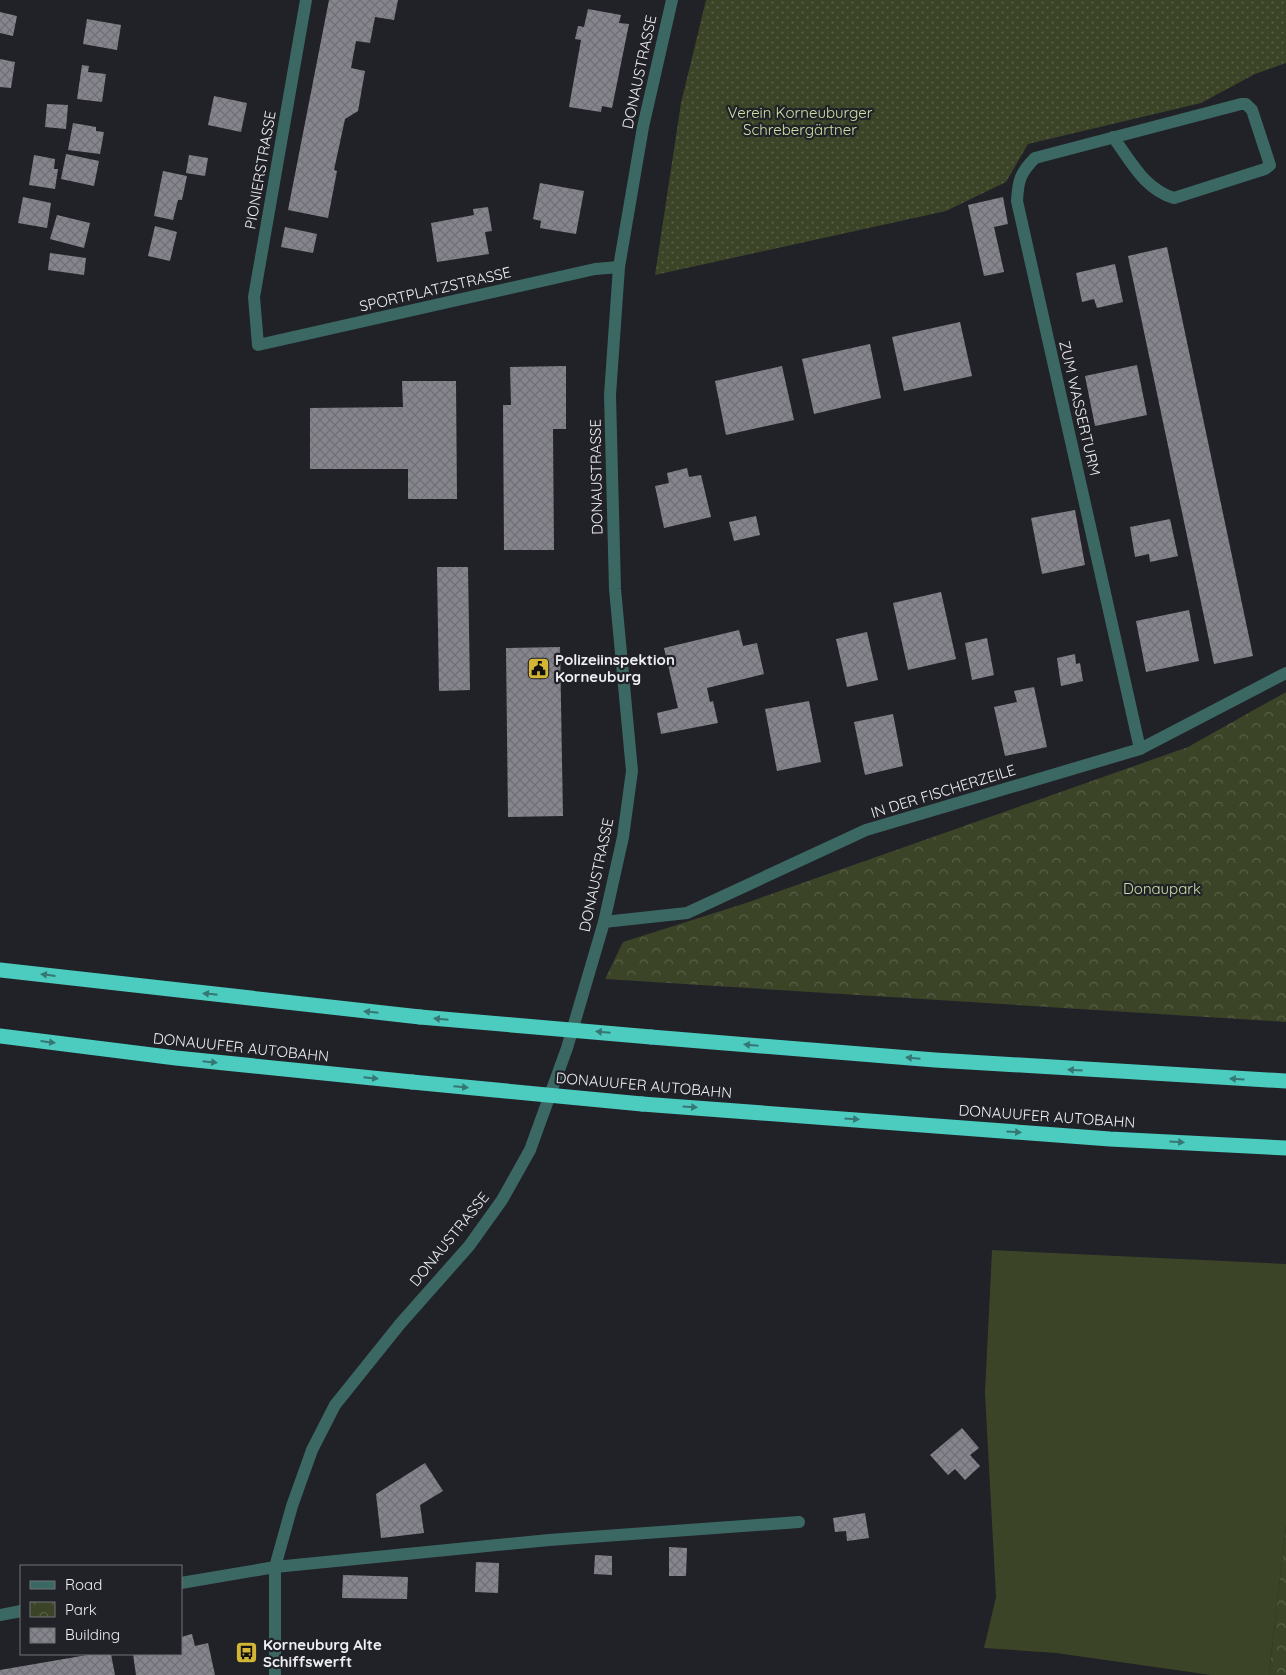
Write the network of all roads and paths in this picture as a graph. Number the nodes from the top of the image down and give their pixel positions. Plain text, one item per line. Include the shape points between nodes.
1 (306, 0) edge
2 (672, 0) edge
3 (1113, 137) junction
4 (619, 266) junction
5 (258, 346) joint
6 (1286, 673) edge
7 (1140, 749) junction
8 (604, 922) junction
9 (0, 970) edge
10 (0, 1036) edge
11 (1286, 1081) edge
12 (1286, 1148) edge
13 (799, 1522) dead end
14 (275, 1567) junction
15 (182, 1584) edge
16 (20, 1611) edge
17 (0, 1614) edge
18 (275, 1675) edge

1 - 5 street, PIONIERSTRASSE via 254,297
2 - 4 street, DONAUSTRASSE via 643,127
3 - 3 street, ZUM WASSERTURM via 1246,104 1252,110 1270,166 1174,198 1160,194 1149,185
3 - 7 street, ZUM WASSERTURM via 1034,158 1018,182 1017,201
4 - 5 street, SPORTPLATZSTRASSE
4 - 8 street, DONAUSTRASSE via 610,395 612,473 615,589 632,771 623,837
6 - 7 street, IN DER FISCHERZEILE
7 - 8 street, IN DER FISCHERZEILE via 866,830 687,913
8 - 14 street, DONAUSTRASSE via 567,1048 530,1150 502,1200 468,1246 335,1405 312,1450
11 -> 9 highway, bridge via 945,1060 651,1037 420,1017
10 -> 12 highway, DONAUUFER AUTOBAHN, bridge via 176,1058 642,1104 1110,1139
13 - 14 street via 550,1540
14 - 15 street
14 - 18 street, DONAUSTRASSE
16 - 17 street

